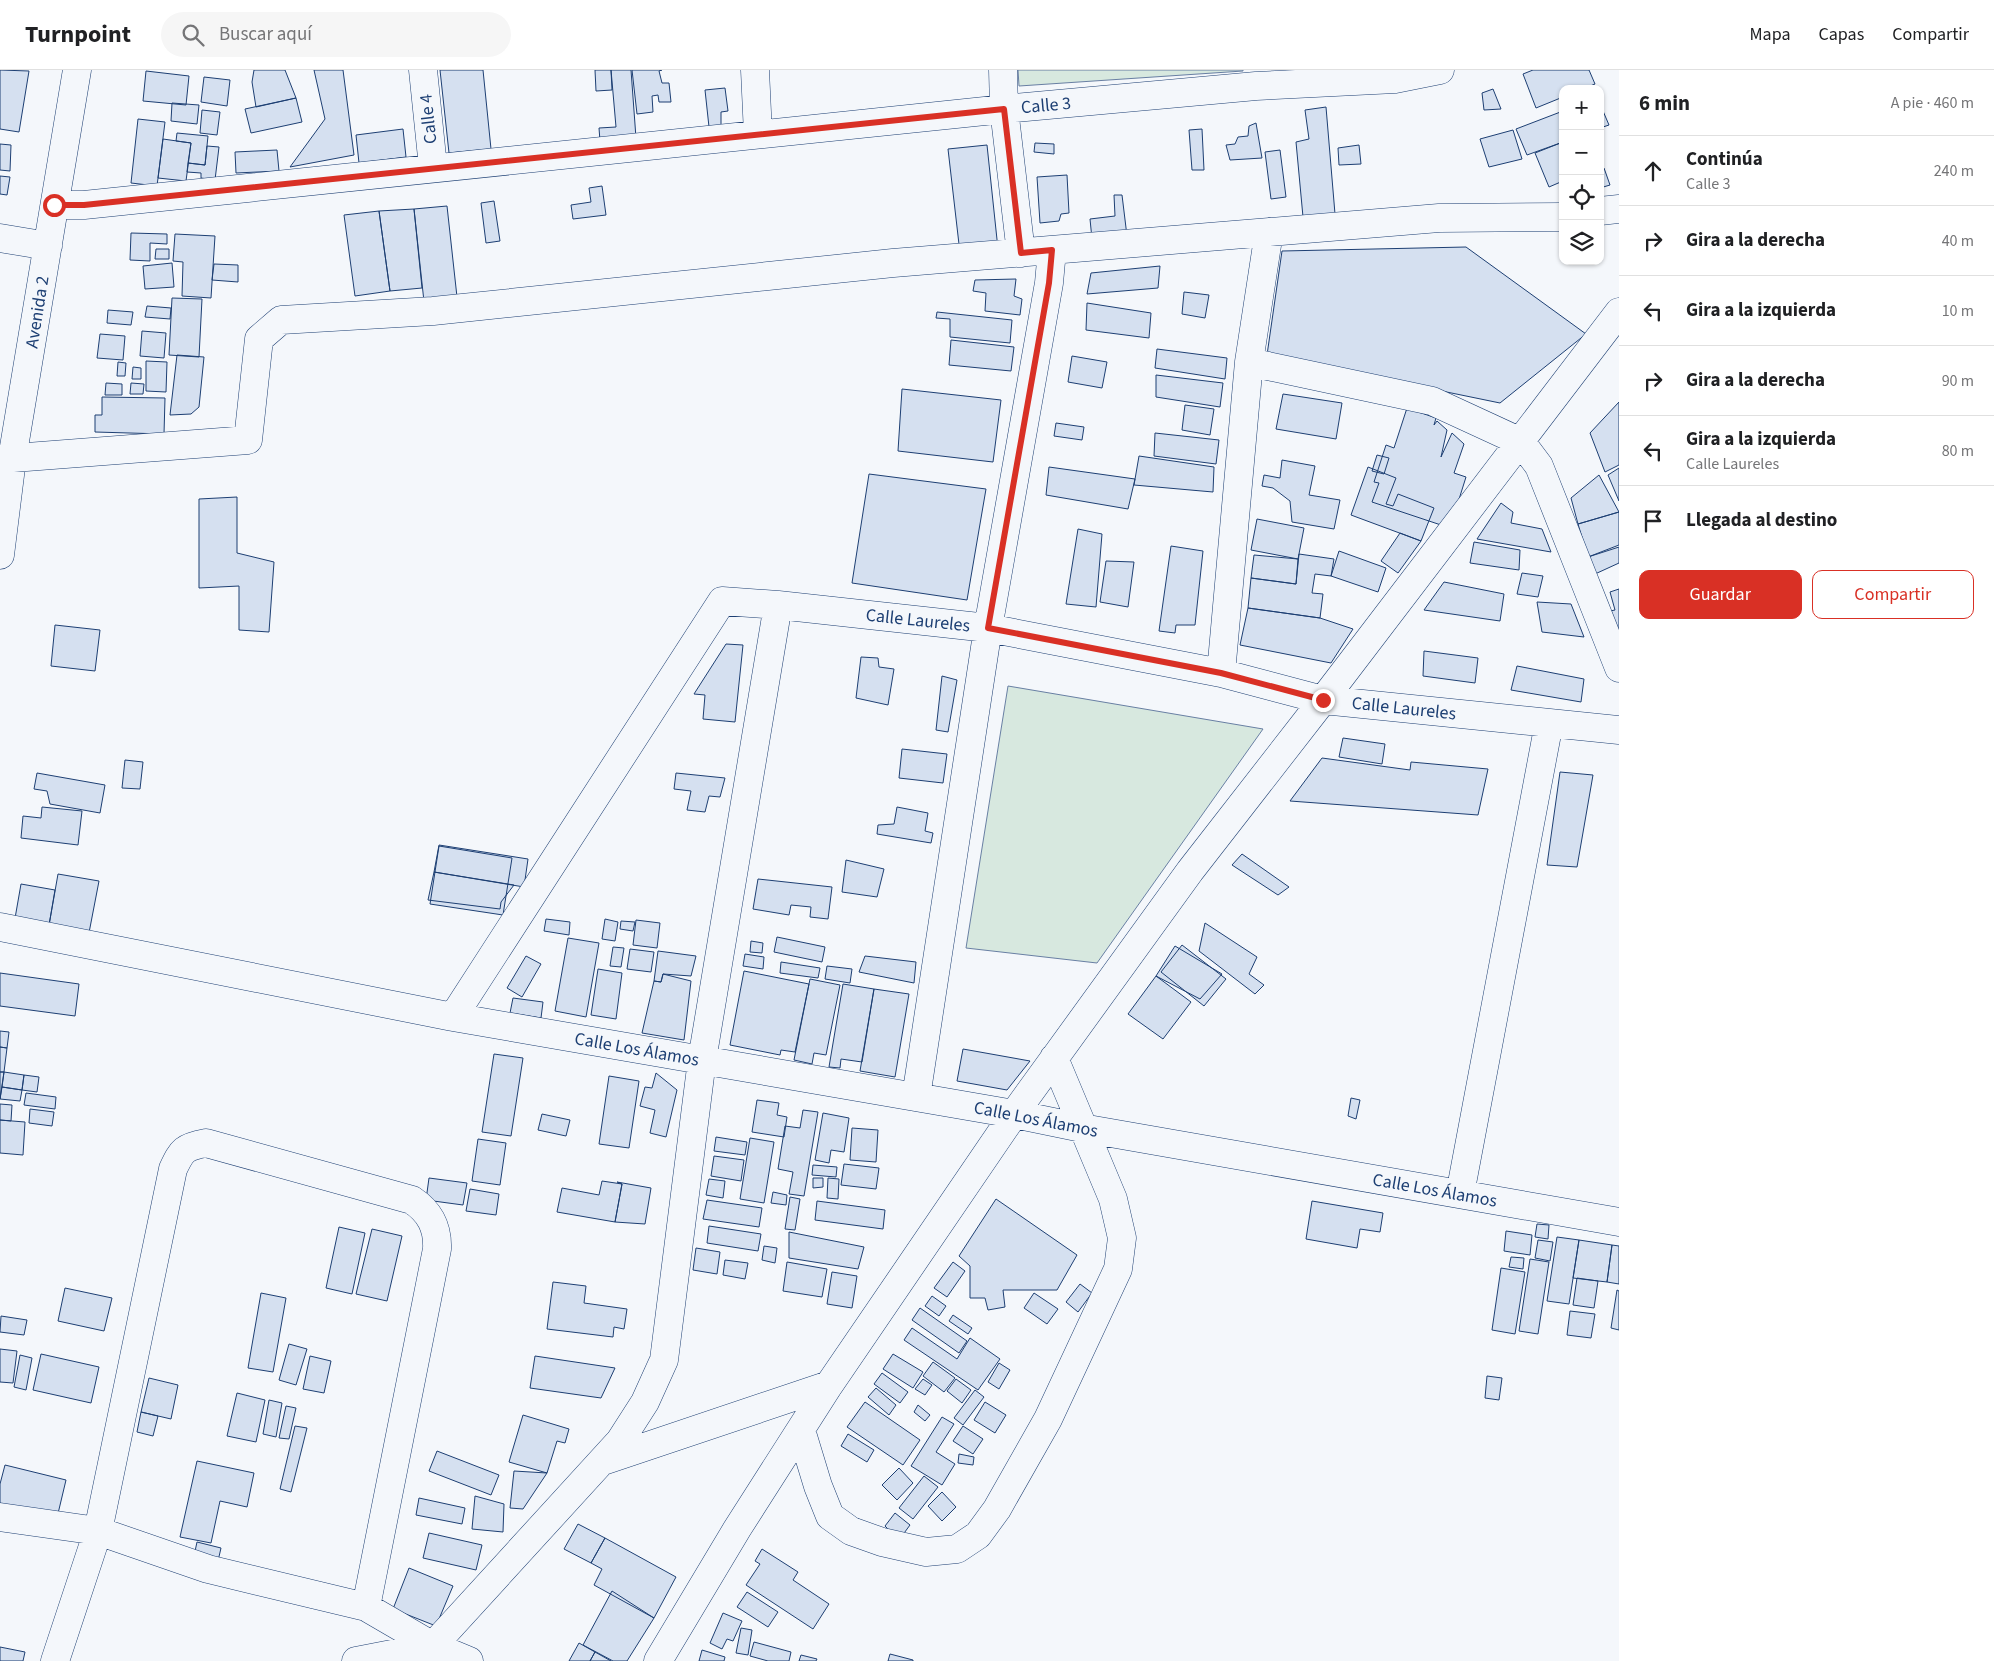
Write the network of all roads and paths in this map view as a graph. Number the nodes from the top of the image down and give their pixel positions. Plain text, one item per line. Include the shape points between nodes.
1 (77, 70) edge
2 (423, 70) edge
3 (755, 70) edge
4 (1002, 70) edge
5 (1440, 70) edge
6 (1256, 78) edge
7 (1004, 109) junction
8 (758, 134) junction
9 (433, 167) junction
10 (54, 205) junction
11 (1619, 208) edge
12 (1604, 210) edge
13 (1559, 217) edge
14 (1269, 232) junction
15 (0, 238) edge
16 (48, 246) junction
17 (1052, 250) junction
18 (1021, 253) junction
19 (1619, 312) edge
20 (1249, 362) junction
21 (1521, 442) junction
22 (6, 459) edge
23 (0, 555) edge
24 (778, 605) junction
25 (988, 628) junction
26 (1619, 668) edge
27 (1221, 673) junction
28 (1323, 700) junction
29 (1549, 723) junction
30 (1619, 730) edge
31 (0, 927) edge
32 (453, 1017) junction
33 (1054, 1058) junction
34 (702, 1060) junction
35 (916, 1097) junction
36 (1014, 1114) junction
37 (1082, 1128) junction
38 (1460, 1194) junction
39 (1619, 1222) edge
40 (829, 1385) junction
41 (801, 1430) junction
42 (602, 1462) junction
43 (0, 1517) edge
44 (98, 1531) junction
45 (366, 1607) junction
46 (426, 1653) edge
47 (55, 1661) edge
48 (356, 1661) edge
49 (470, 1661) edge
50 (658, 1661) edge

1 - 10 street, Avenida 2
2 - 9 street, Calle 4
3 - 8 street
4 - 7 street
5 - 6 street, Calle 3 via 1396,79
6 - 7 street, Calle 3
7 - 8 street, Calle 3
7 - 18 street
8 - 9 street, Calle 3
9 - 10 street, Calle 3 via 84,205
10 - 16 street, Avenida 2
11 - 12 street
13 - 14 street via 1439,218
14 - 17 street
14 - 20 street
15 - 16 street
16 - 22 street, Avenida 2
17 - 18 street
17 - 25 street via 1049,283
18 - 22 street via 893,263 433,311 281,320 259,339 248,440
19 - 21 street
20 - 21 street via 1432,401
20 - 27 street
21 - 26 street via 1539,466
21 - 28 street
22 - 23 street, Avenida 2
24 - 25 street, Calle Laureles
24 - 32 street, Calle Laureles via 722,601
24 - 34 street
25 - 27 street, Calle Laureles
25 - 35 street
27 - 28 street, Calle Laureles
28 - 29 street, Calle Laureles
28 - 33 street via 1190,871
29 - 30 street, Calle Laureles
29 - 38 street
31 - 32 street, Calle Los Álamos
32 - 34 street, Calle Los Álamos
33 - 36 street
33 - 37 street
34 - 35 street, Calle Los Álamos
34 - 42 street via 664,1360 646,1402
35 - 36 street, Calle Los Álamos
36 - 37 street, Calle Los Álamos
36 - 40 street
37 - 38 street, Calle Los Álamos
37 - 41 street via 1113,1199 1122,1238 1118,1269 1048,1419 997,1509 978,1535 957,1549 926,1552 882,1542 851,1530 830,1516
38 - 39 street, Calle Los Álamos
40 - 41 street
40 - 42 street
41 - 50 street
42 - 46 street
43 - 44 street
44 - 45 street via 208,1569
44 - 45 street via 172,1170 181,1152 189,1146 206,1143 412,1200 428,1214 436,1231 437,1249
44 - 47 street
45 - 46 street
46 - 48 street
46 - 49 street

